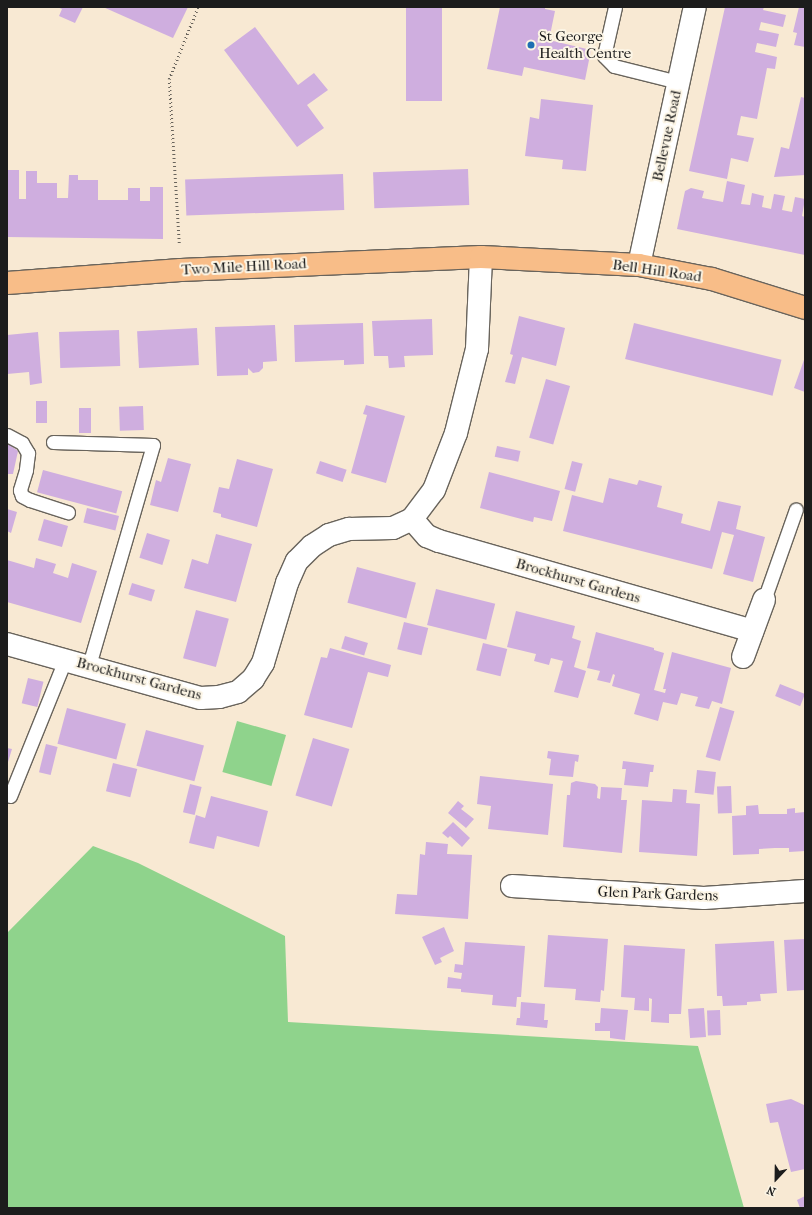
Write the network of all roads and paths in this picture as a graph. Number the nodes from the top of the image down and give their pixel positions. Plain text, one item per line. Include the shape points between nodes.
1 (198, 7) edge
2 (615, 7) edge
3 (695, 7) edge
4 (678, 82) junction
5 (481, 257) junction
6 (640, 265) junction
7 (181, 270) junction
8 (7, 283) edge
9 (805, 308) edge
10 (7, 435) edge
11 (53, 442) dead end
12 (796, 509) dead end
13 (68, 512) dead end
14 (412, 519) junction
15 (764, 600) joint
16 (752, 630) junction
17 (7, 644) edge
18 (743, 656) dead end
19 (65, 660) junction
20 (89, 666) junction
21 (10, 796) dead end
22 (512, 886) dead end
23 (805, 891) edge

1 - 7 path via 169,78
2 - 4 lane via 604,56 614,66
3 - 4 street, Bellevue Road
4 - 6 street, Bellevue Road
5 - 6 main road, Bell Hill Road
5 - 7 main road, Two Mile Hill Road
5 - 14 street, Brockhurst Gardens via 477,349 456,433 434,490
6 - 9 main road, Bell Hill Road via 712,279
7 - 8 main road, Two Mile Hill Road
10 - 13 lane via 22,443 28,453 20,490 22,496
11 - 20 lane via 153,445
12 - 15 lane
14 - 16 street, Brockhurst Gardens via 427,536 439,541
14 - 20 street, Brockhurst Gardens via 393,528 349,529 330,535 312,546 298,561 287,583 263,663 253,680 238,692 200,698
15 - 16 street
16 - 18 street
17 - 19 street, Brockhurst Gardens
19 - 20 street, Brockhurst Gardens
19 - 21 lane
22 - 23 street, Glen Park Gardens via 704,898

